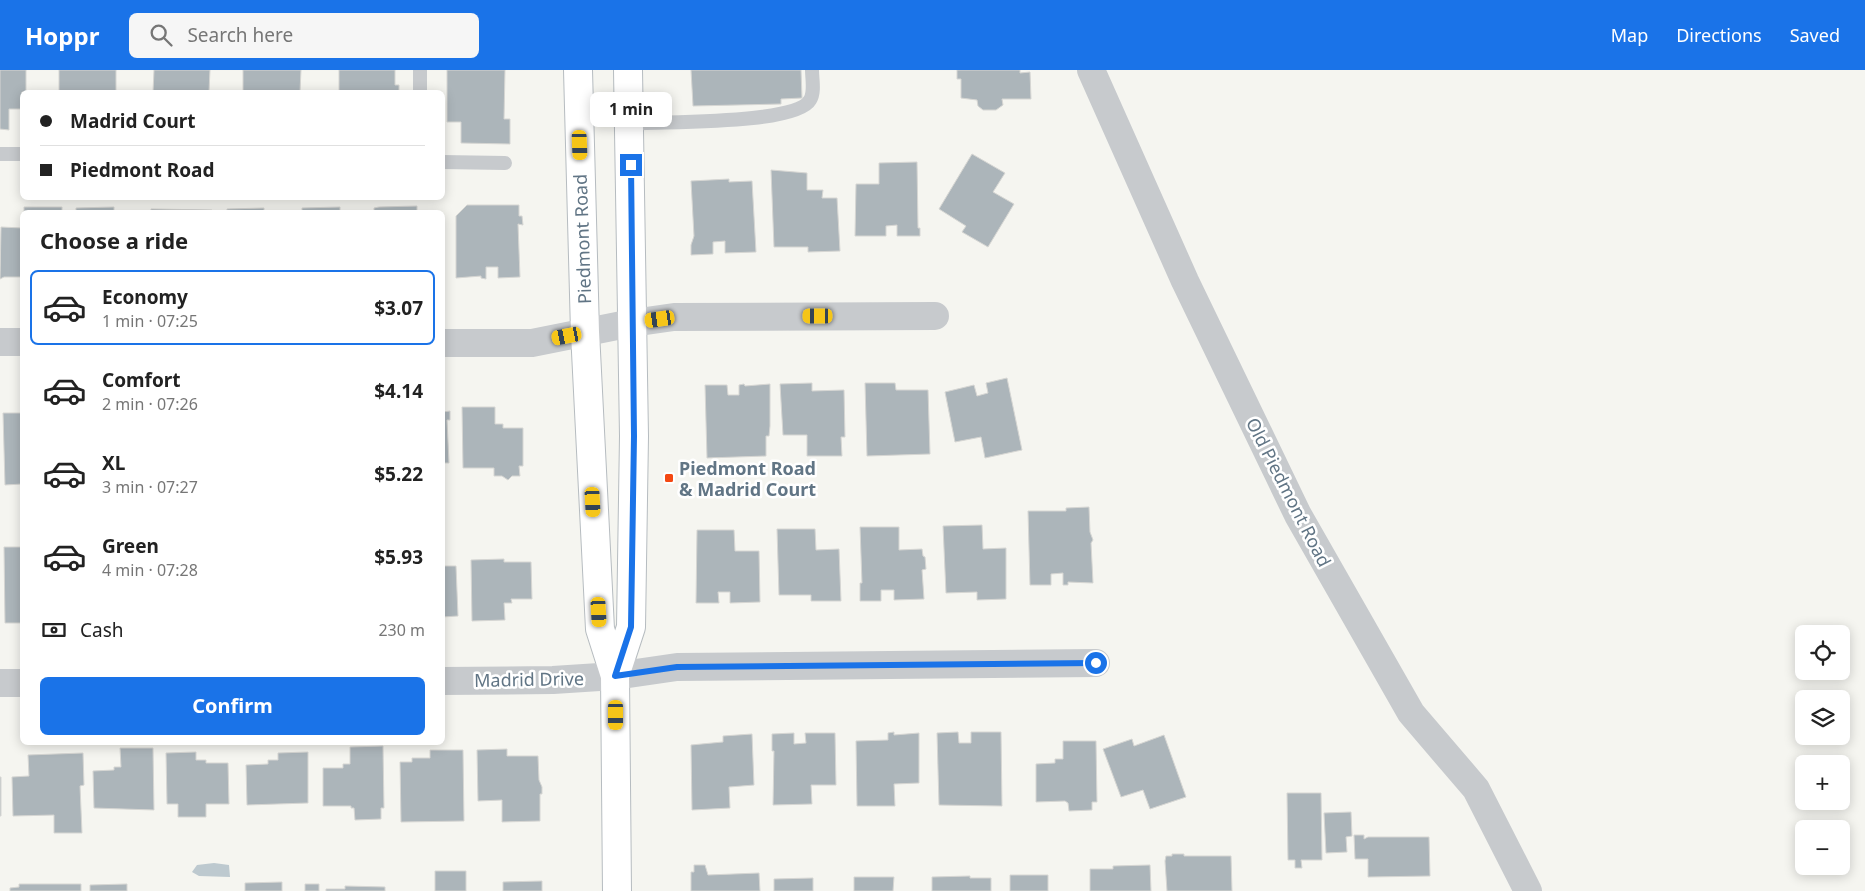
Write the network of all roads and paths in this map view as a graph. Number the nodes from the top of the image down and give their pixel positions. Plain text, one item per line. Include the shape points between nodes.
1 (420, 70) edge
2 (578, 70) edge
3 (628, 70) edge
4 (812, 70) edge
5 (1091, 70) edge
6 (420, 90) edge
7 (629, 124) junction
8 (0, 154) edge
9 (20, 154) edge
10 (445, 162) edge
11 (505, 163) dead end
12 (935, 316) dead end
13 (632, 323) junction
14 (585, 332) junction
15 (0, 342) edge
16 (20, 342) edge
17 (445, 344) edge
18 (1096, 663) dead end
19 (615, 676) junction
20 (445, 681) edge
21 (0, 683) edge
22 (20, 683) edge
23 (617, 891) edge
24 (1528, 891) edge

1 - 6 lane
2 - 14 main road, Piedmont Road
3 - 7 main road, Piedmont Road
4 - 7 lane via 810,102 799,110 740,119
5 - 24 street, Old Piedmont Road via 1185,282 1298,515 1411,713 1476,789
7 - 13 main road, Piedmont Road
8 - 9 lane
10 - 11 lane
12 - 13 street via 681,317
13 - 14 street
13 - 19 main road, Piedmont Road via 631,627
14 - 17 street via 532,343
14 - 19 main road, Piedmont Road via 600,629
15 - 16 street
18 - 19 street, Madrid Drive via 677,667
19 - 20 street, Madrid Drive
19 - 23 main road, Piedmont Road
21 - 22 street

